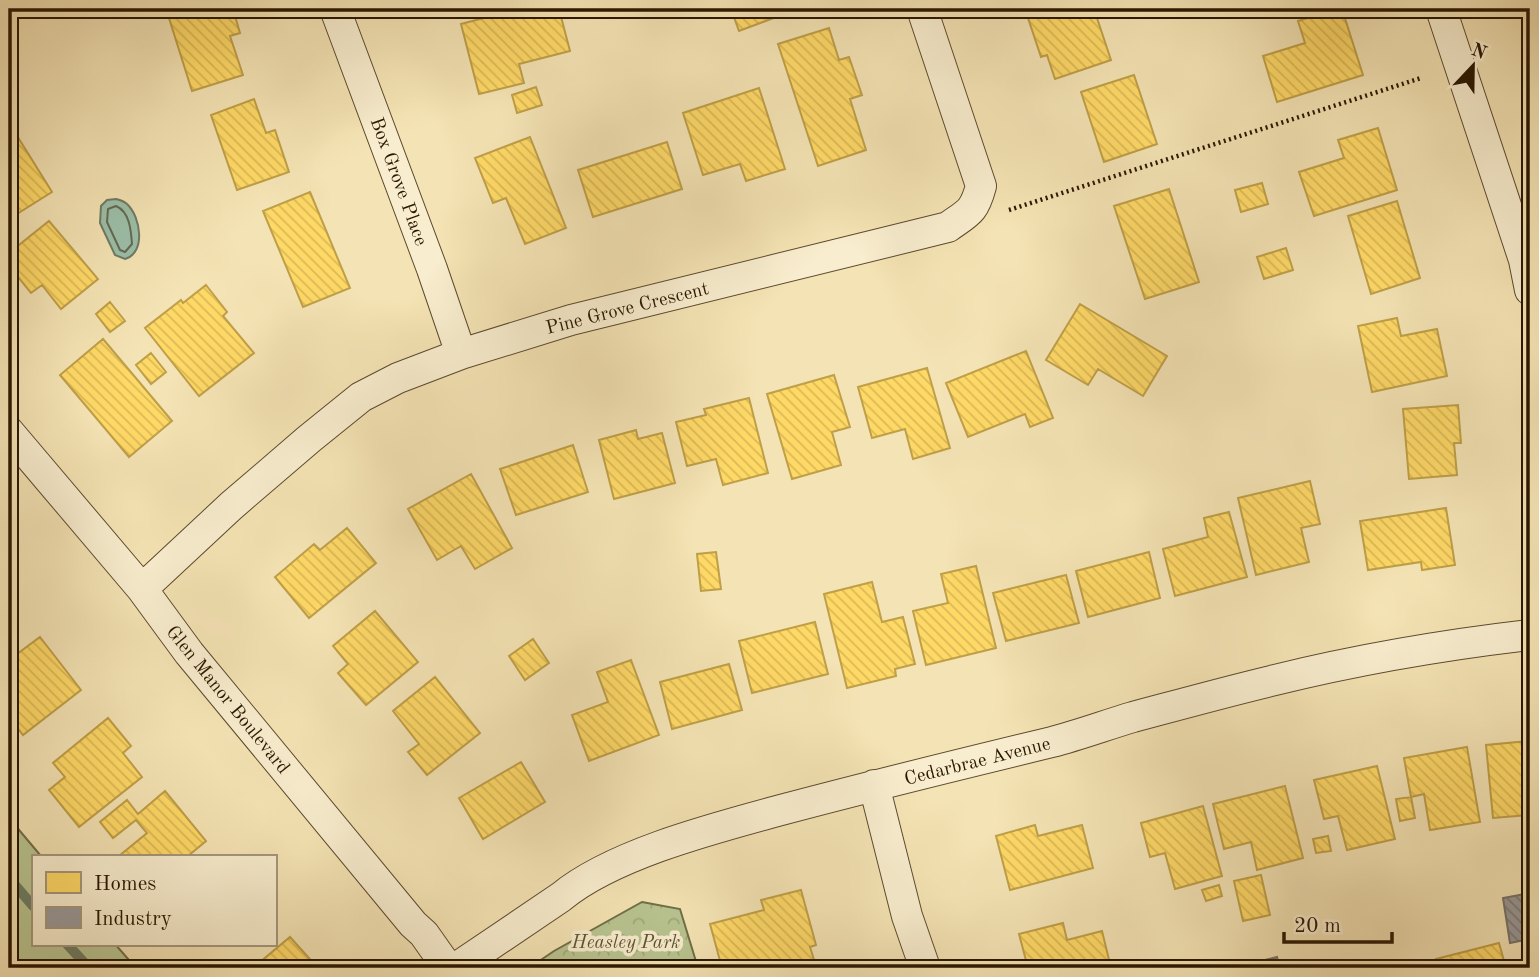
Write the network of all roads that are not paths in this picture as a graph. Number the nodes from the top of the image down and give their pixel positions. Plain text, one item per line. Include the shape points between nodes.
1 (335, 9) edge
2 (922, 9) edge
3 (1441, 9) edge
4 (1530, 290) edge
5 (461, 354) junction
6 (9, 432) edge
7 (142, 589) junction
8 (1530, 635) edge
9 (874, 785) junction
10 (448, 968) edge
11 (456, 968) edge
12 (925, 968) edge

1 - 5 street, Box Grove Place
2 - 5 street, Pine Grove Crescent via 981,186 975,207 968,213 948,227 571,320
3 - 4 street
5 - 7 street, Pine Grove Crescent via 361,397 231,506
6 - 7 street, Glen Manor Boulevard
7 - 10 street, Glen Manor Boulevard via 189,653
8 - 9 street, Cedarbrae Avenue via 1344,664
9 - 11 street, Cedarbrae Avenue via 707,830 611,867 576,885
9 - 12 street

